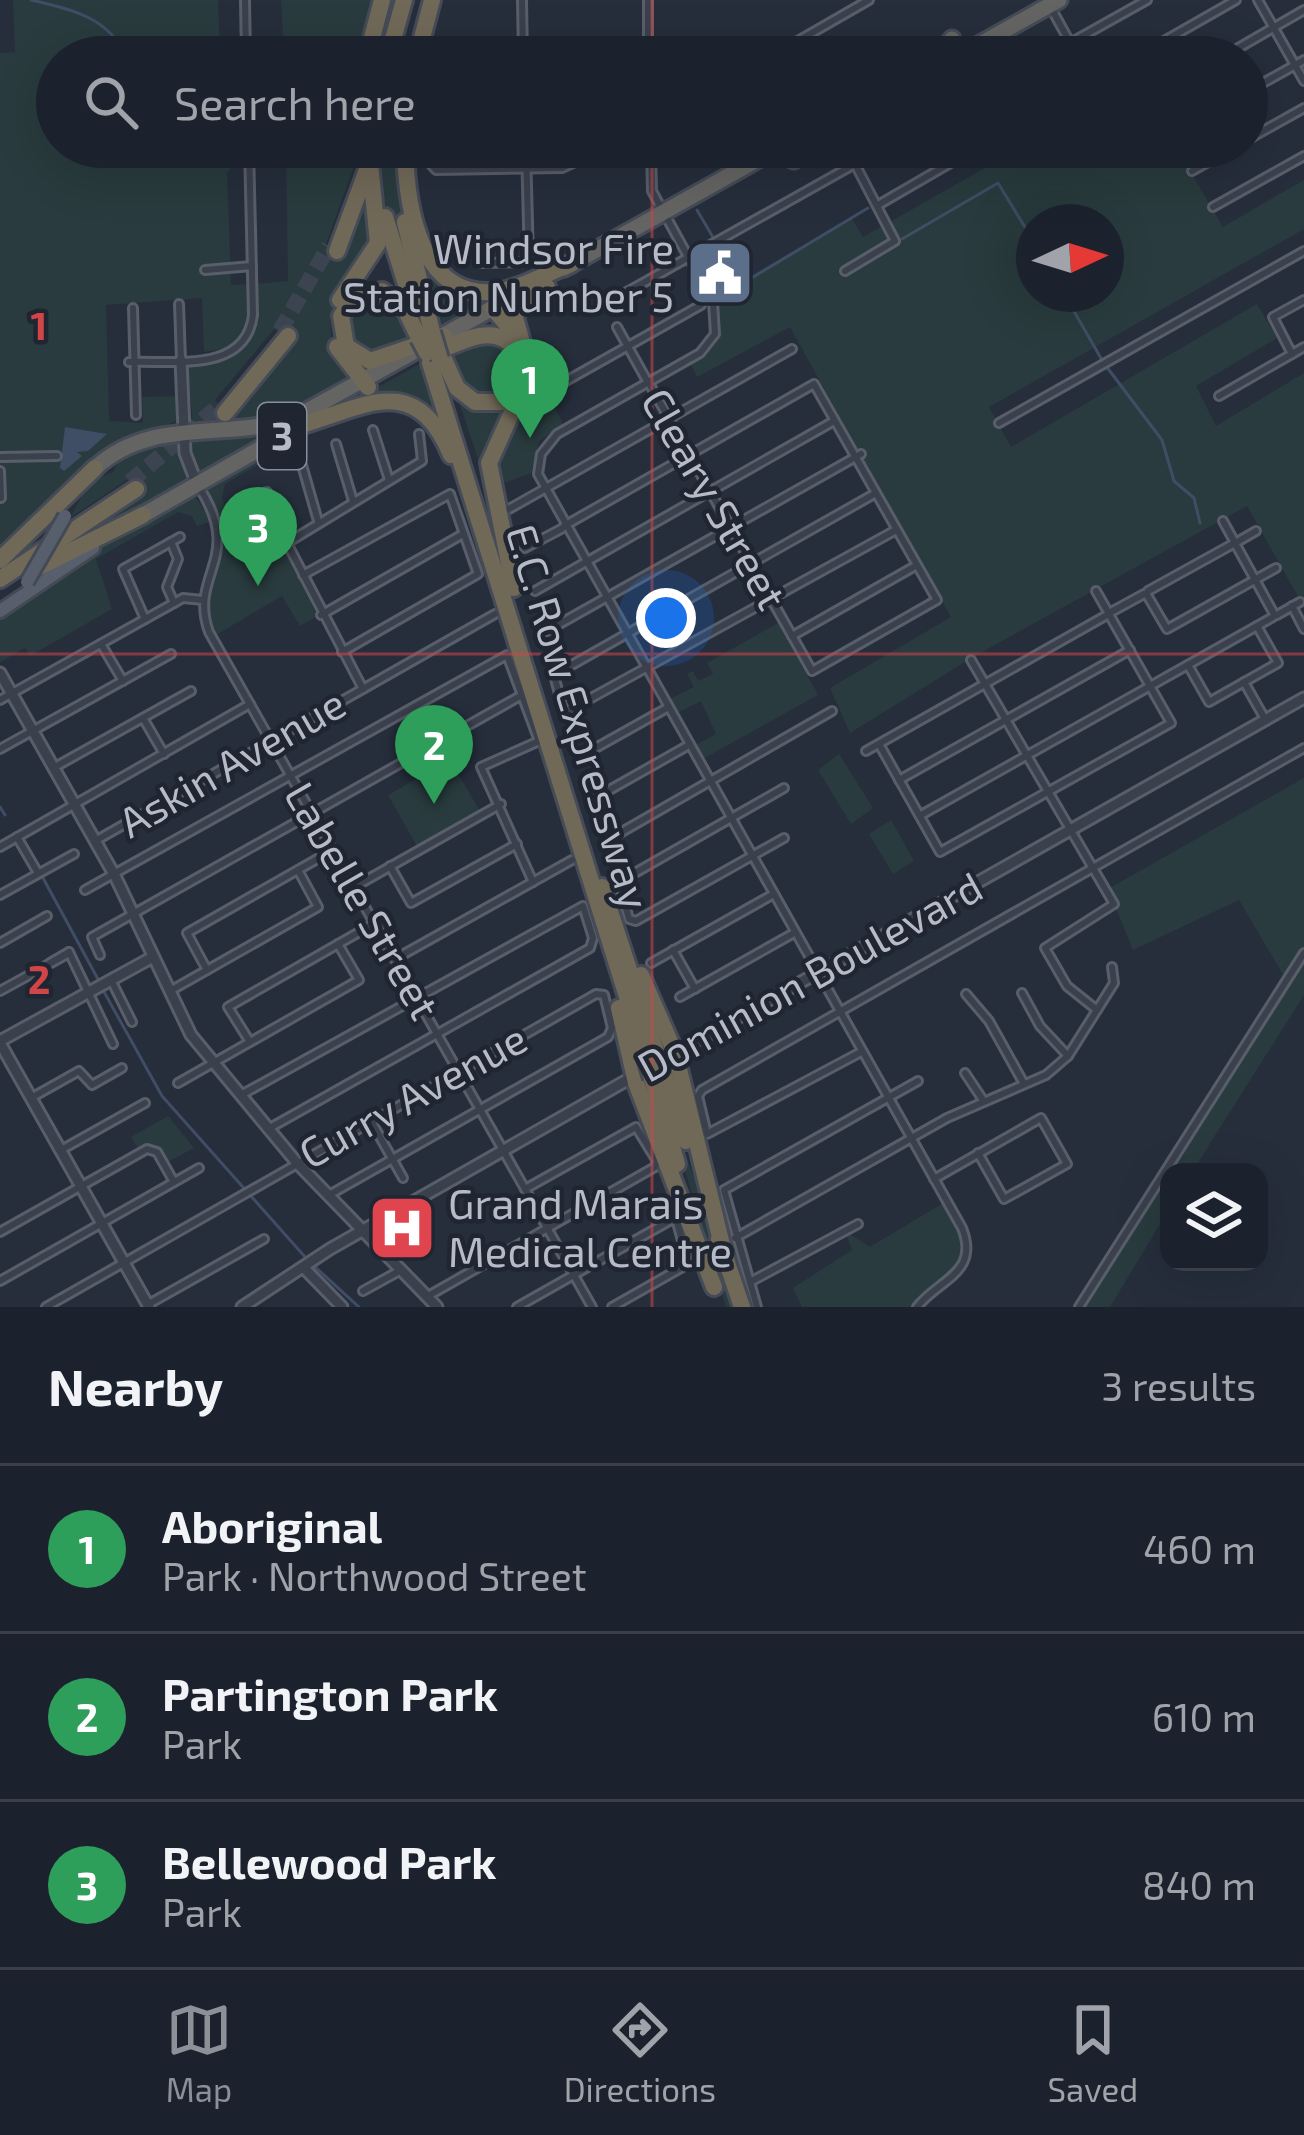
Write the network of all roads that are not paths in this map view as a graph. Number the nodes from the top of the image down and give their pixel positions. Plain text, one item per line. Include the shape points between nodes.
1 (245, 0) edge
2 (382, 0) edge
3 (408, 0) edge
4 (432, 0) edge
5 (522, 0) edge
6 (648, 0) edge
7 (869, 0) edge
8 (1147, 0) edge
9 (1236, 0) edge
10 (1258, 0) edge
11 (1050, 2) edge
12 (1304, 10) edge
13 (1274, 27) junction
14 (246, 36) edge
15 (373, 36) edge
16 (399, 36) edge
17 (423, 36) edge
18 (523, 36) edge
19 (648, 36) edge
20 (806, 36) edge
21 (989, 36) edge
22 (1067, 36) edge
23 (1083, 36) edge
24 (1173, 36) edge
25 (1259, 36) edge
26 (1304, 60) edge
27 (1295, 65) junction
28 (1268, 80) edge
29 (1304, 81) edge
30 (1304, 108) edge
31 (1268, 128) edge
32 (1304, 156) edge
33 (250, 168) edge
34 (362, 168) edge
35 (371, 168) edge
36 (404, 168) edge
37 (407, 168) edge
38 (434, 168) edge
39 (526, 168) junction
40 (562, 168) edge
41 (656, 168) edge
42 (750, 168) edge
43 (848, 168) edge
44 (857, 168) edge
45 (942, 168) edge
46 (1197, 168) edge
47 (483, 169) joint
48 (1192, 171) dead end
49 (374, 186) junction
50 (878, 205) junction
51 (1214, 207) dead end
52 (665, 209) junction
53 (333, 249) tunnel mouth
54 (1304, 251) edge
55 (688, 258) junction
56 (481, 263) dead end
57 (572, 264) junction
58 (252, 266) junction
59 (205, 270) dead end
60 (845, 272) dead end
61 (547, 287) junction
62 (1304, 300) edge
63 (179, 304) dead end
64 (701, 305) dead end
65 (602, 306) dead end
66 (133, 308) dead end
67 (496, 311) junction
68 (617, 327) dead end
69 (284, 333) tunnel mouth
70 (521, 343) junction
71 (628, 346) junction
72 (431, 347) junction
73 (1304, 347) edge
74 (793, 349) dead end
75 (1292, 354) junction
76 (181, 360) junction
77 (131, 362) junction
78 (648, 382) junction
79 (360, 386) junction
80 (550, 391) dead end
81 (1219, 396) dead end
82 (222, 410) tunnel mouth
83 (136, 415) dead end
84 (669, 418) junction
85 (835, 421) junction
86 (999, 423) dead end
87 (302, 425) junction
88 (374, 430) dead end
89 (183, 432) junction
90 (418, 434) dead end
91 (336, 444) dead end
92 (689, 455) junction
93 (858, 455) junction
94 (56, 456) dead end
95 (0, 457) edge
96 (299, 458) dead end
97 (95, 468) junction
98 (0, 471) edge
99 (389, 480) junction
100 (197, 484) junction
101 (544, 490) junction
102 (710, 491) junction
103 (267, 492) dead end
104 (876, 493) junction
105 (1, 498) edge
106 (353, 501) junction
107 (509, 509) dead end
108 (143, 515) junction
109 (318, 520) junction
110 (1223, 521) dead end
111 (564, 526) junction
112 (730, 527) junction
113 (896, 530) junction
114 (1256, 532) dead end
115 (256, 533) junction
116 (464, 534) junction
117 (221, 536) junction
118 (286, 543) junction
119 (1235, 543) junction
120 (525, 548) dead end
121 (0, 560) edge
122 (585, 562) junction
123 (751, 563) junction
124 (917, 565) junction
125 (1276, 568) dead end
126 (0, 570) edge
127 (303, 575) junction
128 (1256, 580) junction
129 (0, 583) edge
130 (507, 585) junction
131 (1096, 590) dead end
132 (535, 591) dead end
133 (1147, 593) junction
134 (605, 598) junction
135 (205, 600) junction
136 (772, 600) junction
137 (174, 602) junction
138 (0, 608) edge
139 (495, 614) dead end
140 (1109, 614) junction
141 (1275, 615) junction
142 (321, 616) junction
143 (145, 619) junction
144 (1257, 626) junction
145 (1304, 629) edge
146 (548, 631) dead end
147 (626, 634) junction
148 (792, 636) junction
149 (101, 644) junction
150 (1130, 650) junction
151 (342, 652) junction
152 (171, 654) dead end
153 (971, 660) dead end
154 (1188, 665) junction
155 (646, 671) junction
156 (0, 673) edge
157 (122, 681) junction
158 (1244, 682) junction
159 (986, 683) junction
160 (1150, 686) junction
161 (363, 689) junction
162 (191, 691) dead end
163 (13, 694) junction
164 (522, 695) junction
165 (1304, 698) edge
166 (0, 700) edge
167 (250, 704) junction
168 (667, 708) junction
169 (832, 711) dead end
170 (143, 718) junction
171 (1007, 719) junction
172 (1265, 719) junction
173 (35, 730) junction
174 (272, 742) junction
175 (879, 744) junction
176 (688, 746) junction
177 (1304, 748) edge
178 (0, 749) edge
179 (866, 752) dead end
180 (164, 754) junction
181 (583, 755) dead end
182 (1028, 755) junction
183 (55, 767) junction
184 (292, 777) junction
185 (899, 780) junction
186 (710, 783) junction
187 (784, 788) dead end
188 (1049, 790) junction
189 (597, 797) dead end
190 (75, 804) junction
191 (501, 804) junction
192 (313, 814) junction
193 (919, 816) junction
194 (730, 818) junction
195 (1071, 830) junction
196 (620, 833) dead end
197 (17, 837) junction
198 (784, 838) dead end
199 (95, 841) junction
200 (517, 844) junction
201 (0, 847) edge
202 (333, 850) junction
203 (74, 854) dead end
204 (751, 856) junction
205 (572, 860) dead end
206 (390, 866) junction
207 (1093, 869) junction
208 (298, 870) junction
209 (38, 873) junction
210 (115, 876) junction
211 (533, 883) junction
212 (609, 884) junction
213 (354, 887) junction
214 (86, 890) dead end
215 (0, 895) edge
216 (772, 895) junction
217 (598, 913) junction
218 (133, 915) junction
219 (47, 916) dead end
220 (375, 923) junction
221 (794, 933) junction
222 (0, 943) edge
223 (338, 944) junction
224 (673, 950) junction
225 (1304, 953) edge
226 (100, 955) dead end
227 (150, 956) junction
228 (395, 959) junction
229 (651, 963) dead end
230 (1112, 967) dead end
231 (207, 970) junction
232 (816, 973) junction
233 (110, 978) junction
234 (92, 989) junction
235 (695, 989) junction
236 (0, 991) edge
237 (168, 992) junction
238 (1022, 993) dead end
239 (966, 994) dead end
240 (416, 996) junction
241 (680, 997) dead end
242 (1097, 1010) junction
243 (839, 1012) junction
244 (132, 1022) dead end
245 (437, 1034) junction
246 (0, 1041) edge
247 (250, 1042) junction
248 (113, 1043) dead end
249 (861, 1052) junction
250 (659, 1054) junction
251 (1068, 1056) junction
252 (213, 1063) junction
253 (122, 1068) dead end
254 (459, 1072) junction
255 (965, 1073) dead end
256 (650, 1076) junction
257 (918, 1081) dead end
258 (1023, 1082) junction
259 (178, 1083) dead end
260 (239, 1096) junction
261 (32, 1098) junction
262 (888, 1098) junction
263 (983, 1100) junction
264 (146, 1102) dead end
265 (481, 1110) junction
266 (371, 1121) junction
267 (268, 1129) junction
268 (910, 1138) junction
269 (61, 1150) junction
270 (503, 1150) junction
271 (978, 1153) junction
272 (392, 1160) junction
273 (297, 1162) junction
274 (200, 1168) dead end
275 (403, 1178) dead end
276 (934, 1179) junction
277 (175, 1182) junction
278 (81, 1186) junction
279 (525, 1189) junction
280 (329, 1195) junction
281 (102, 1223) junction
282 (857, 1224) dead end
283 (548, 1228) junction
284 (363, 1230) junction
285 (0, 1232) edge
286 (264, 1239) dead end
287 (729, 1244) junction
288 (124, 1262) junction
289 (305, 1269) junction
290 (403, 1269) junction
291 (574, 1275) junction
292 (0, 1281) edge
293 (750, 1282) junction
294 (363, 1291) dead end
295 (428, 1296) junction
296 (337, 1305) edge
297 (147, 1306) edge
298 (46, 1307) edge
299 (242, 1307) edge
300 (436, 1307) edge
301 (517, 1307) edge
302 (592, 1307) edge
303 (611, 1307) edge
304 (720, 1307) edge
305 (742, 1307) edge
306 (758, 1307) edge
307 (916, 1307) edge
308 (1079, 1307) edge

1 - 14 street
2 - 15 highway
3 - 16 highway
4 - 17 highway
5 - 18 street
6 - 19 street
7 - 20 street
8 - 23 street
9 - 24 street
10 - 13 street
11 - 21 highway
11 - 22 street
12 - 13 street
13 - 25 street
13 - 27 street
26 - 27 street
27 - 28 street
27 - 29 street
30 - 31 street
32 - 51 street
33 - 58 street
34 - 53 highway
35 - 49 highway
36 - 72 highway, E.C. Row Expressway via 406,233
37 - 57 highway via 418,237 451,281 500,291
38 - 47 street
39 - 40 street
39 - 47 street
39 - 56 street via 529,262
41 - 52 street
42 - 52 highway, 3
43 - 55 street
44 - 50 street
45 - 50 street
46 - 48 street
49 - 72 highway, E.C. Row Expressway
49 - 79 highway via 376,250 332,321
50 - 60 street via 895,234 891,245
52 - 55 street
52 - 57 highway, 3
52 - 61 highway, 3
54 - 86 street
55 - 65 street
55 - 78 street via 716,310 715,334
57 - 67 highway, 3
58 - 59 street
58 - 76 street via 253,322 245,341 223,357
61 - 67 highway, 3
61 - 70 highway via 514,314
62 - 75 street via 1273,317
63 - 76 street
64 - 71 street
66 - 77 street
67 - 70 highway
67 - 72 highway, 3
67 - 72 highway, 3
68 - 71 street, Cleary Street
69 - 82 highway
70 - 130 highway via 528,384 494,444 489,470
71 - 78 street, Cleary Street
71 - 80 street
72 - 72 highway via 370,361 346,346 341,316 356,296 382,291 404,307
72 - 72 highway via 493,334 518,351 521,380 501,402 475,402
72 - 79 highway, 3
72 - 79 highway, 3
72 - 130 highway, E.C. Row Expressway
73 - 75 street
74 - 84 street
75 - 81 street
76 - 77 street
76 - 89 street
77 - 83 street
78 - 84 street, Cleary Street
78 - 101 street via 547,443 538,465
79 - 87 highway, 3
79 - 89 highway, 3 via 265,427
84 - 92 street, Cleary Street
84 - 101 street
85 - 92 street via 814,384
85 - 93 street
85 - 102 street
87 - 100 highway, 3
87 - 130 highway via 375,400 401,402 426,417 448,447
88 - 99 street
89 - 97 highway, 3 via 137,440
89 - 100 street
90 - 99 street via 422,461
91 - 106 street
92 - 102 street, Cleary Street
92 - 111 street
93 - 104 street
93 - 112 street
94 - 95 street
96 - 109 street
97 - 121 highway
97 - 138 main road, 3, bridge via 27,582
98 - 105 street
99 - 106 street
100 - 108 highway, 3
100 - 117 street
101 - 107 street
101 - 111 street
102 - 112 street, Cleary Street
102 - 122 street
103 - 115 street via 245,497
104 - 113 street
104 - 123 street
106 - 109 street
108 - 129 highway
108 - 138 main road, 3
109 - 118 street
110 - 119 street
111 - 120 street
111 - 122 street
112 - 123 street, Cleary Street
112 - 134 street
113 - 124 street
113 - 136 street
114 - 119 street
115 - 117 street
115 - 118 street
116 - 127 street via 450,494
116 - 142 street
116 - 151 street via 478,574
117 - 135 street
118 - 127 street
119 - 128 street
119 - 133 street
122 - 132 street
122 - 134 street
123 - 136 street, Cleary Street
123 - 147 street
124 - 148 street
124 - 148 street, Cleary Street via 937,600 812,671
125 - 128 street
126 - 129 highway via 134,485
127 - 142 street
128 - 133 street via 1167,629
128 - 141 street
130 - 212 highway, E.C. Row Expressway
130 - 217 highway, E.C. Row Expressway
131 - 140 street
133 - 140 street
134 - 146 street
134 - 147 street
135 - 137 street
135 - 167 street, Labelle Street via 209,632
136 - 148 street, Cleary Street
136 - 155 street
137 - 143 street
137 - 143 street via 166,587 176,540 123,569
139 - 161 street, Askin Avenue
140 - 150 street
140 - 159 street
141 - 144 street
141 - 145 street via 1296,604
142 - 151 street
143 - 149 street
144 - 154 street
144 - 158 street via 1278,663
147 - 155 street
147 - 155 street via 554,675 567,715
149 - 157 street
149 - 163 street
150 - 160 street
150 - 171 street
151 - 161 street
152 - 157 street
153 - 159 street
154 - 158 street via 1209,702
154 - 160 street
155 - 168 street
156 - 163 street
157 - 173 street
158 - 172 street
159 - 171 street
159 - 175 street
160 - 182 street
160 - 188 street via 1171,722
161 - 174 street, Askin Avenue
162 - 170 street
163 - 166 street
163 - 173 street
164 - 184 street via 507,655
164 - 191 street via 539,741 481,767
164 - 192 street
165 - 172 street, Dominion Boulevard
167 - 174 street, Labelle Street
167 - 180 street
168 - 176 street
168 - 181 street
169 - 186 street
170 - 180 street
170 - 183 street
171 - 182 street
171 - 185 street
172 - 195 street, Dominion Boulevard
173 - 178 street
173 - 183 street
174 - 184 street, Labelle Street
174 - 199 street, Askin Avenue
175 - 179 street
175 - 185 street
176 - 186 street
176 - 189 street
177 - 207 street
180 - 190 street
182 - 188 street
182 - 193 street
183 - 190 street
184 - 192 street, Labelle Street
184 - 210 street
185 - 193 street
186 - 194 street
186 - 196 street
187 - 194 street
188 - 193 street via 940,852
188 - 195 street
190 - 197 street
190 - 199 street
191 - 200 street
191 - 206 street
192 - 202 street, Labelle Street
192 - 218 street
194 - 204 street
194 - 212 street
195 - 207 street
195 - 232 street, Dominion Boulevard
197 - 201 street
197 - 209 street
198 - 204 street
199 - 210 street
200 - 206 street via 411,903
200 - 211 street
202 - 208 street
202 - 213 street, Labelle Street
203 - 209 street, Askin Avenue
204 - 212 street via 636,921
204 - 216 street
205 - 211 street
206 - 213 street
207 - 242 street via 1114,904 1045,948 1067,986
207 - 243 street
208 - 231 street via 188,933
208 - 231 street via 318,907
209 - 215 street, Askin Avenue
210 - 214 street
210 - 218 street
211 - 228 street
212 - 250 highway, E.C. Row Expressway
213 - 220 street, Labelle Street
216 - 221 street
216 - 224 street
217 - 250 highway, E.C. Row Expressway
217 - 256 highway
218 - 226 street via 92,938
218 - 227 street
219 - 222 street
220 - 223 street
220 - 228 street, Labelle Street
221 - 232 street
221 - 235 street
223 - 247 street via 359,980
223 - 247 street via 228,1007
224 - 229 street
224 - 235 street
225 - 308 street
227 - 233 street
227 - 237 street
228 - 240 street, Labelle Street
230 - 242 street via 1114,982
231 - 237 street
232 - 243 street
232 - 250 street, Dominion Boulevard
233 - 234 street
233 - 244 street
234 - 236 street via 70,952
234 - 246 street
234 - 248 street
235 - 241 street
237 - 252 street
238 - 251 street
239 - 258 street
240 - 245 street, Labelle Street
240 - 245 street via 577,906 586,909 590,948
240 - 260 street
242 - 251 street
243 - 249 street
243 - 249 street via 702,1090 712,1135
245 - 254 street, Labelle Street
245 - 267 street
246 - 261 street
247 - 252 street
249 - 262 street
250 - 256 highway, E.C. Row Expressway, bridge
250 - 256 street, Dominion Boulevard
250 - 287 highway
251 - 258 street
252 - 259 street
252 - 260 street
253 - 261 street via 92,1085 79,1072
254 - 265 street, Labelle Street
254 - 265 street, Curry Avenue via 604,995 608,1037
254 - 266 street, Curry Avenue
255 - 263 street
256 - 270 street, Dominion Boulevard
256 - 287 highway, E.C. Row Expressway
256 - 304 highway, E.C. Row Expressway
257 - 262 street
258 - 263 street
260 - 267 street
261 - 269 street
262 - 268 street
262 - 287 street via 724,1190
263 - 268 street
264 - 269 street
265 - 270 street, Labelle Street
265 - 272 street
266 - 272 street
266 - 273 street, Curry Avenue
267 - 273 street
268 - 276 street
268 - 287 street
269 - 278 street
270 - 279 street, Labelle Street
270 - 284 street, Dominion Boulevard
271 - 271 street via 1004,1199 1067,1164 1041,1118
271 - 276 street
272 - 275 street
272 - 280 street
273 - 280 street
273 - 288 street, Curry Avenue
274 - 277 street
276 - 307 street via 962,1228 967,1255 958,1275
277 - 278 street via 157,1152 146,1149
277 - 281 street
278 - 281 street
278 - 285 street
279 - 283 street, Labelle Street
279 - 283 street via 636,1127 656,1167
280 - 284 street
281 - 288 street
281 - 292 street
282 - 293 street
283 - 291 street, Labelle Street
283 - 295 street
284 - 289 street, Dominion Boulevard
284 - 290 street
286 - 297 street
287 - 293 street
287 - 305 highway, E.C. Row Expressway
288 - 297 street
288 - 298 street, Curry Avenue
289 - 296 street
289 - 299 street, Dominion Boulevard
290 - 294 street
290 - 295 street
291 - 301 street
291 - 302 street, Labelle Street
291 - 303 street via 677,1222 688,1264
293 - 306 street
295 - 300 street

